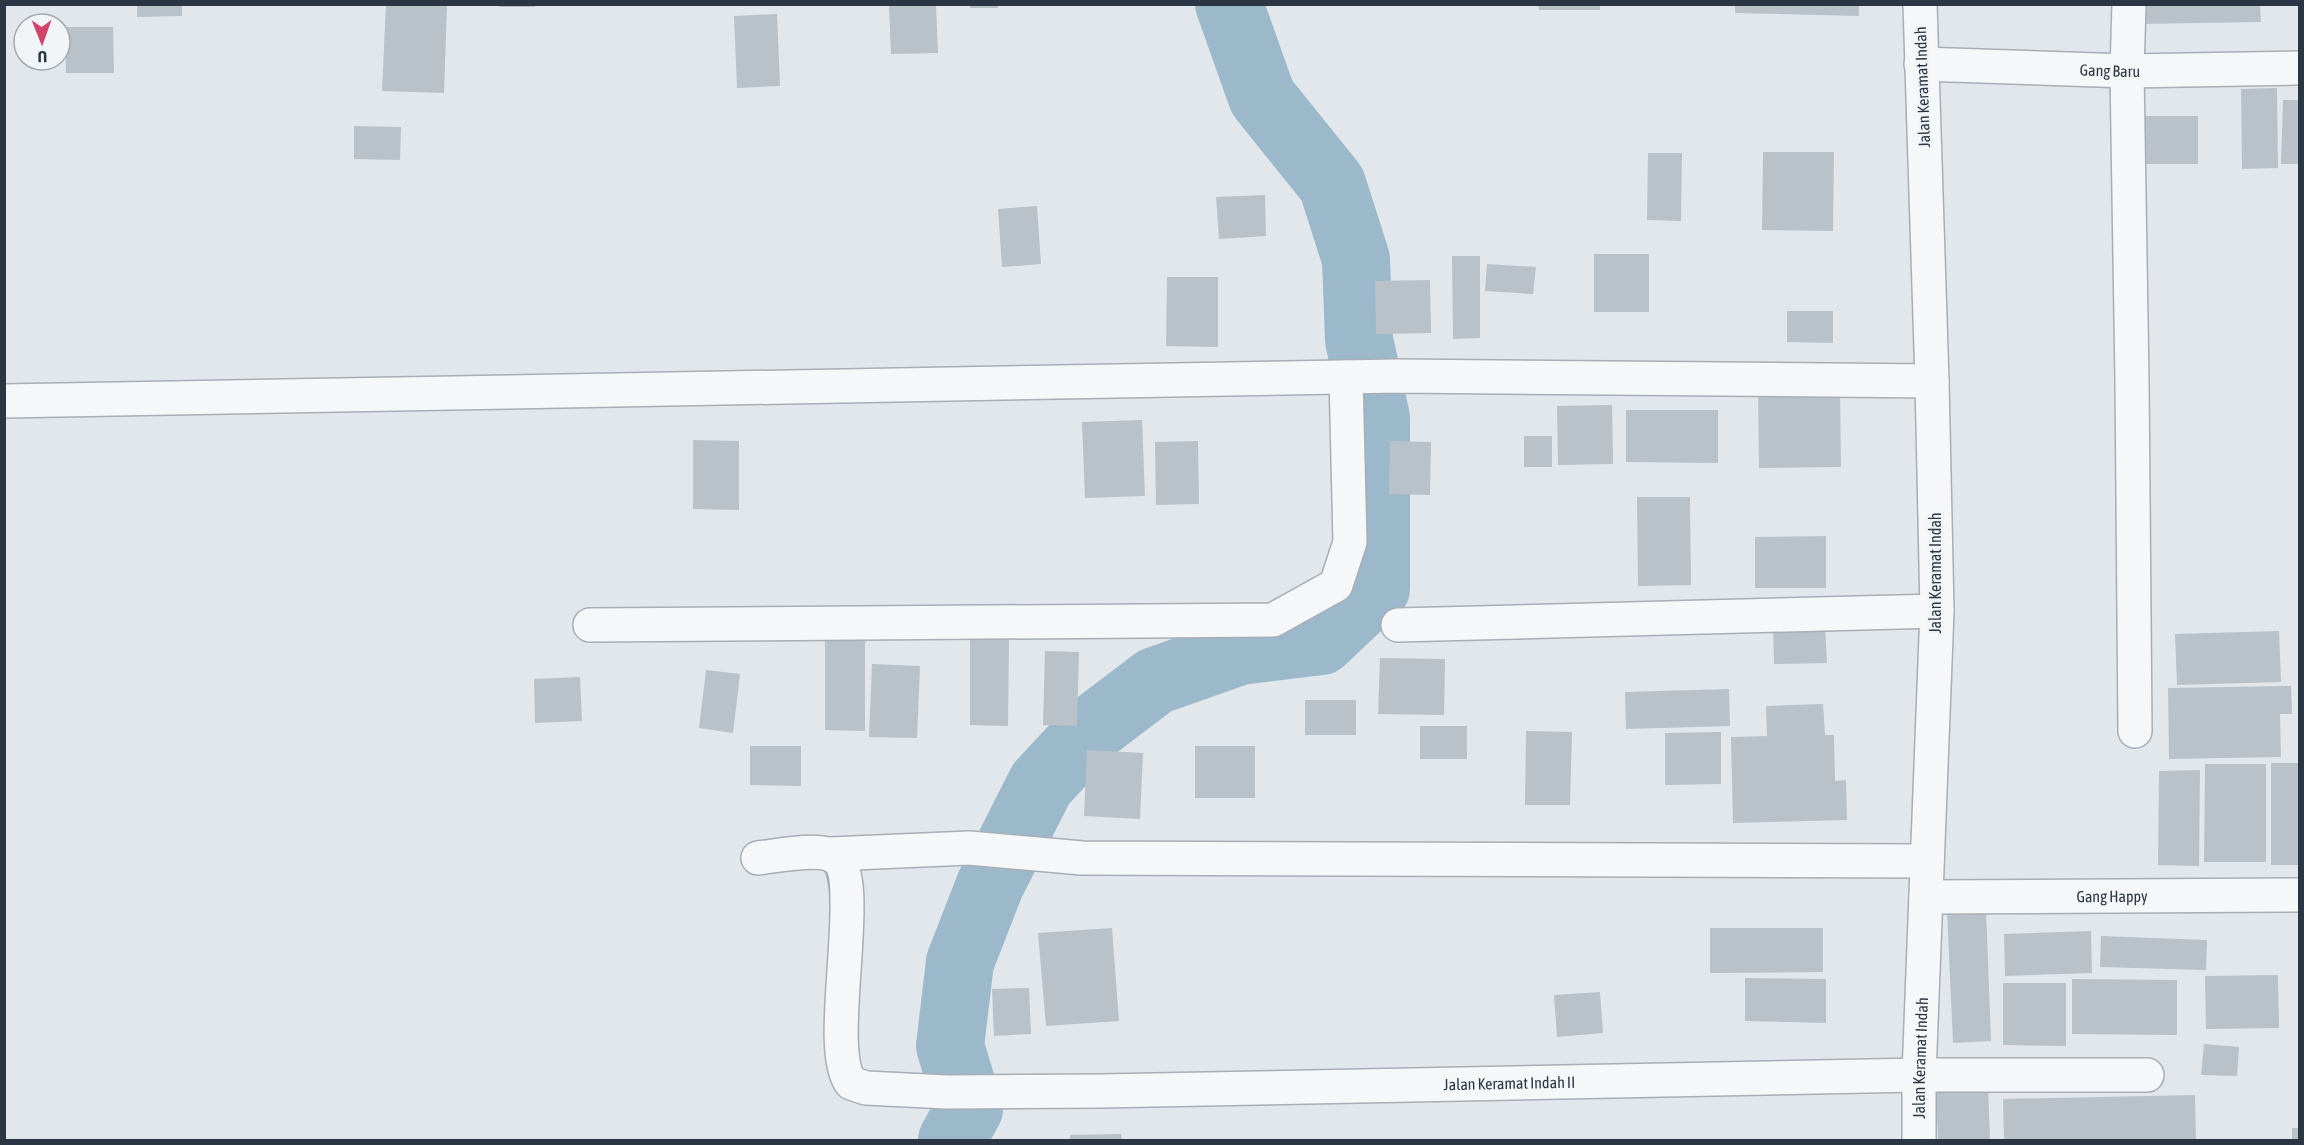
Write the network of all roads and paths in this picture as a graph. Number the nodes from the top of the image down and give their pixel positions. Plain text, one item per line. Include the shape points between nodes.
1 (1920, 4) edge
2 (2129, 4) edge
3 (1921, 64) junction
4 (2300, 68) edge
5 (2127, 71) junction
6 (1353, 377) junction
7 (1932, 381) junction
8 (4, 401) edge
9 (1937, 611) junction
10 (591, 625) dead end
11 (1398, 625) dead end
12 (2135, 731) dead end
13 (830, 854) junction
14 (758, 858) dead end
15 (1926, 861) junction
16 (2300, 895) edge
17 (1926, 897) junction
18 (2147, 1075) dead end
19 (1919, 1076) junction
20 (1919, 1140) edge

1 - 3 street, Jalan Keramat Indah
2 - 5 street
3 - 5 street, Gang Baru
3 - 7 street, Jalan Keramat Indah
4 - 5 street, Gang Baru
5 - 12 street
6 - 7 street
6 - 8 street
6 - 10 street via 1350,542 1336,585 1273,620
7 - 9 street, Jalan Keramat Indah
9 - 11 street
9 - 15 street, Jalan Keramat Indah
13 - 14 street
13 - 15 street via 969,848 1082,858
13 - 19 street, Jalan Keramat Indah II via 842,864 845,875 842,1063 856,1086 947,1092 1101,1091
15 - 17 street, Jalan Keramat Indah
16 - 17 street, Gang Happy
17 - 19 street, Jalan Keramat Indah
18 - 19 street, Jalan Keramat Indah II
19 - 20 street, Jalan Keramat Indah

